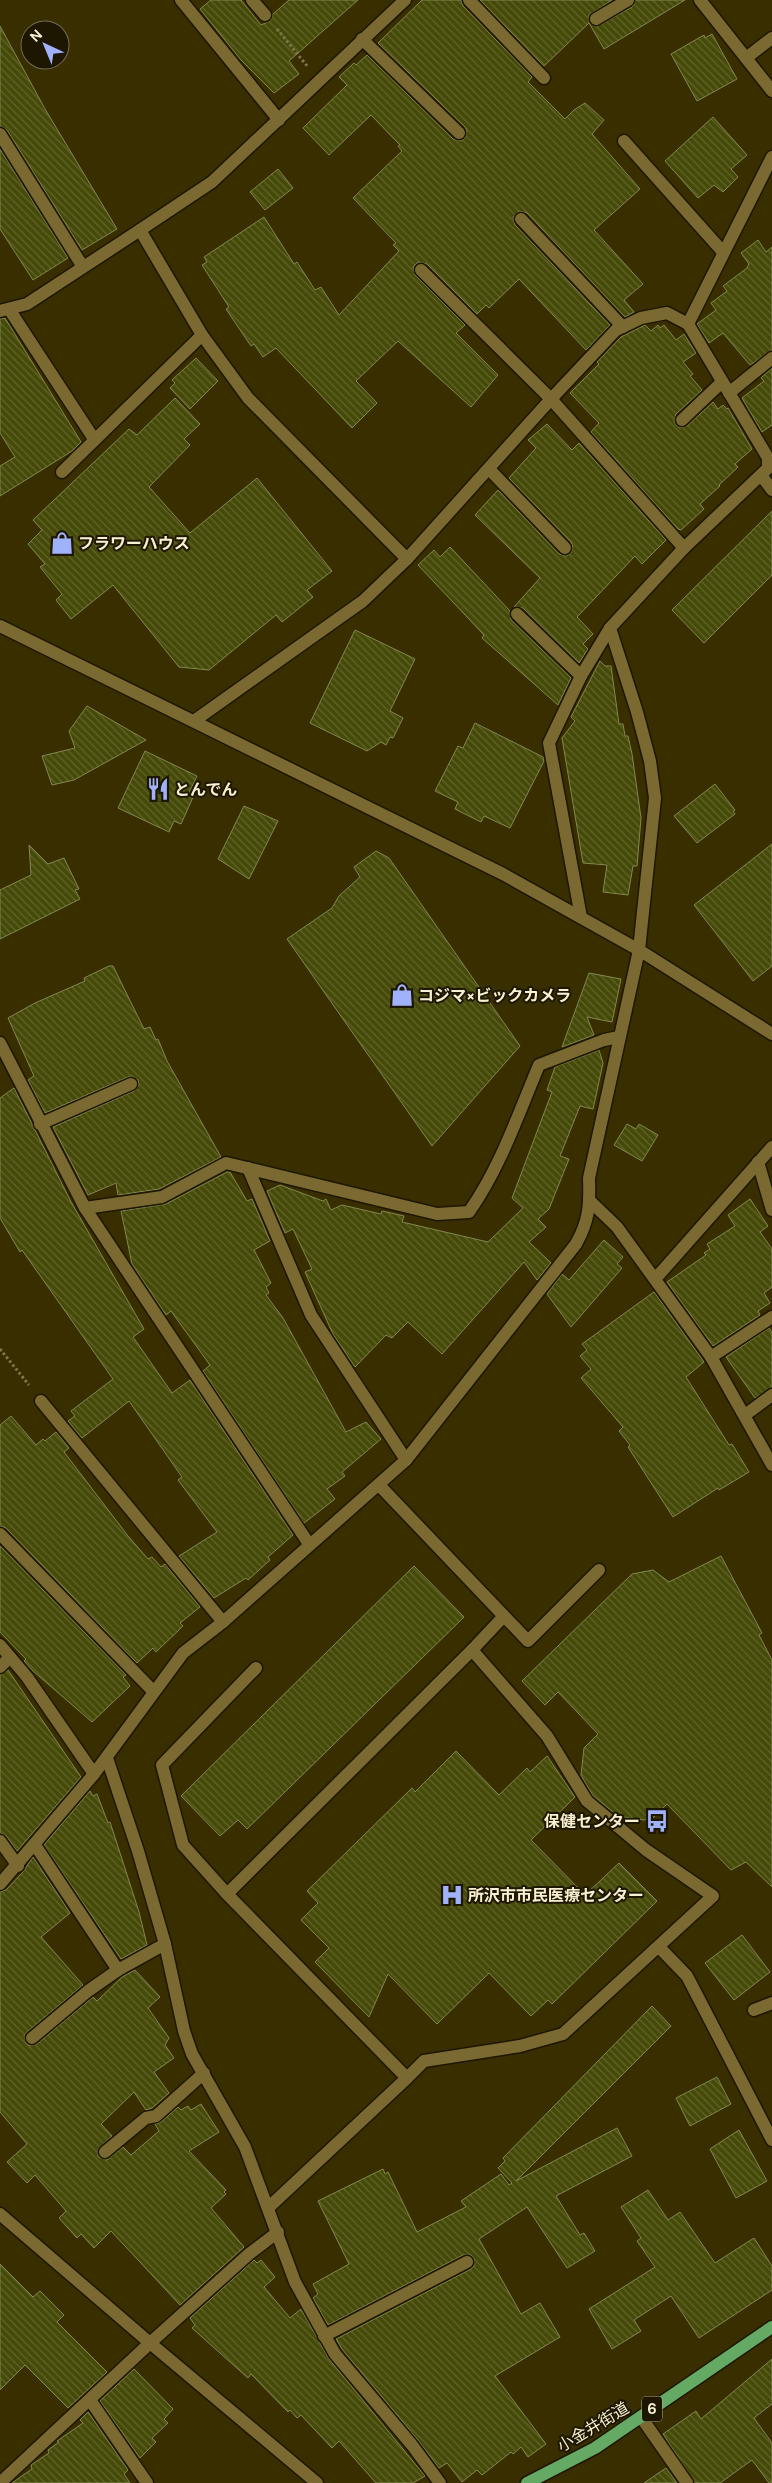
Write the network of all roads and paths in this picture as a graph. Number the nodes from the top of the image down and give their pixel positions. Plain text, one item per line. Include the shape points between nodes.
1 (181, 0) edge
2 (252, 0) edge
3 (405, 0) edge
4 (469, 0) edge
5 (628, 0) edge
6 (700, 0) edge
7 (265, 15) joint
8 (596, 19) dead end
9 (772, 38) edge
10 (362, 39) junction
11 (746, 58) junction
12 (544, 78) dead end
13 (320, 80) junction
14 (772, 91) edge
15 (279, 120) junction
16 (459, 132) dead end
17 (0, 134) edge
18 (624, 142) dead end
19 (771, 161) edge
20 (521, 219) dead end
21 (140, 230) junction
22 (723, 252) junction
23 (83, 267) junction
24 (421, 270) dead end
25 (4, 310) edge
26 (688, 324) junction
27 (623, 327) junction
28 (202, 335) junction
29 (772, 358) edge
30 (722, 382) junction
31 (729, 393) junction
32 (551, 399) junction
33 (682, 420) dead end
34 (94, 439) junction
35 (489, 469) junction
36 (62, 472) dead end
37 (761, 475) junction
38 (772, 490) edge
39 (565, 548) dead end
40 (684, 548) junction
41 (407, 558) junction
42 (517, 614) dead end
43 (0, 626) edge
44 (610, 628) junction
45 (581, 676) junction
46 (194, 721) junction
47 (581, 917) junction
48 (638, 950) junction
49 (772, 1034) edge
50 (619, 1036) junction
51 (0, 1043) edge
52 (131, 1084) dead end
53 (40, 1124) junction
54 (772, 1147) edge
55 (758, 1162) junction
56 (248, 1168) junction
57 (590, 1201) junction
58 (85, 1208) junction
59 (772, 1210) edge
60 (656, 1278) junction
61 (772, 1318) edge
62 (0, 1349) edge
63 (711, 1357) junction
64 (772, 1395) edge
65 (41, 1401) joint
66 (745, 1415) junction
67 (406, 1460) junction
68 (772, 1465) edge
69 (379, 1485) junction
70 (0, 1534) edge
71 (309, 1544) junction
72 (598, 1570) dead end
73 (504, 1616) junction
74 (223, 1622) junction
75 (0, 1644) edge
76 (472, 1650) junction
77 (10, 1657) junction
78 (0, 1667) edge
79 (256, 1668) dead end
80 (154, 1692) junction
81 (107, 1758) junction
82 (94, 1774) junction
83 (0, 1841) edge
84 (35, 1845) junction
85 (18, 1866) junction
86 (0, 1884) edge
87 (227, 1894) junction
88 (165, 1944) junction
89 (658, 1946) junction
90 (118, 1970) junction
91 (772, 2003) edge
92 (754, 2010) dead end
93 (32, 2038) dead end
94 (204, 2073) junction
95 (407, 2078) junction
96 (772, 2140) edge
97 (105, 2152) dead end
98 (268, 2208) junction
99 (0, 2214) edge
100 (278, 2232) junction
101 (467, 2262) dead end
102 (772, 2327) edge
103 (324, 2336) junction
104 (150, 2343) junction
105 (90, 2400) junction
106 (640, 2417) junction
107 (535, 2481) edge
108 (0, 2483) edge
109 (147, 2483) edge
110 (317, 2483) edge
111 (440, 2483) edge
112 (687, 2483) edge

1 - 15 street
2 - 7 street
3 - 10 street
4 - 12 street
5 - 8 street
6 - 11 street
7 - 13 path
9 - 11 street
10 - 13 street
10 - 16 street
11 - 14 street
13 - 15 street
15 - 21 street via 212,182
17 - 23 street
18 - 22 street
19 - 22 street
20 - 27 street
21 - 23 street
21 - 28 street
22 - 26 street
23 - 25 street via 27,304
24 - 32 street
25 - 34 street
26 - 27 street via 667,313 642,318
26 - 30 street
27 - 32 street via 616,330
28 - 34 street
28 - 41 street via 248,398
29 - 31 street
30 - 31 street
30 - 33 street
31 - 37 street via 768,458 768,468
32 - 35 street
32 - 40 street
34 - 36 street
35 - 39 street
35 - 41 street
37 - 38 street
37 - 40 street
40 - 44 street
41 - 46 street via 363,601
42 - 45 street
43 - 46 street
44 - 45 street
44 - 48 street via 637,712 655,798
45 - 47 street via 549,743
46 - 47 street via 503,874
47 - 48 street
48 - 49 street
48 - 50 street
50 - 56 street via 539,1065 500,1157 469,1212 437,1214
50 - 57 street via 589,1178
51 - 53 street
52 - 53 street
53 - 58 street
54 - 55 street
55 - 59 street
55 - 60 street
56 - 58 street via 226,1163 162,1197
56 - 67 street via 311,1316
57 - 60 street via 617,1226
57 - 67 street via 586,1226 576,1244
58 - 71 street
60 - 63 street
61 - 63 street
62 - 65 path
63 - 66 street
64 - 66 street
65 - 74 street
66 - 68 street
67 - 69 street
69 - 71 street
69 - 73 street
70 - 80 street
71 - 74 street
72 - 73 street via 528,1641
73 - 76 street
74 - 80 street via 183,1653
75 - 77 street
76 - 87 street
76 - 89 street via 547,1736 587,1801 646,1850 712,1896
77 - 78 street
77 - 82 street
79 - 87 street via 162,1765 183,1845
80 - 81 street
81 - 82 street
81 - 88 street
82 - 84 street
83 - 85 street
84 - 85 street
84 - 90 street
85 - 86 street
87 - 95 street
88 - 90 street
88 - 94 street via 184,2031 192,2054
89 - 95 street via 563,2034 520,2046 424,2061
89 - 96 street via 687,1976
90 - 93 street
91 - 92 street
94 - 97 street via 156,2116 146,2118
94 - 98 street via 245,2147
95 - 98 street
98 - 100 street
99 - 104 street
100 - 103 street via 295,2282
100 - 104 street
101 - 103 street
102 - 106 main road, 小金井街道 / 6
103 - 111 street via 335,2354
104 - 105 street
104 - 110 street
105 - 108 street
105 - 109 street
106 - 107 main road, 小金井街道 / 6 via 595,2448
106 - 112 street

